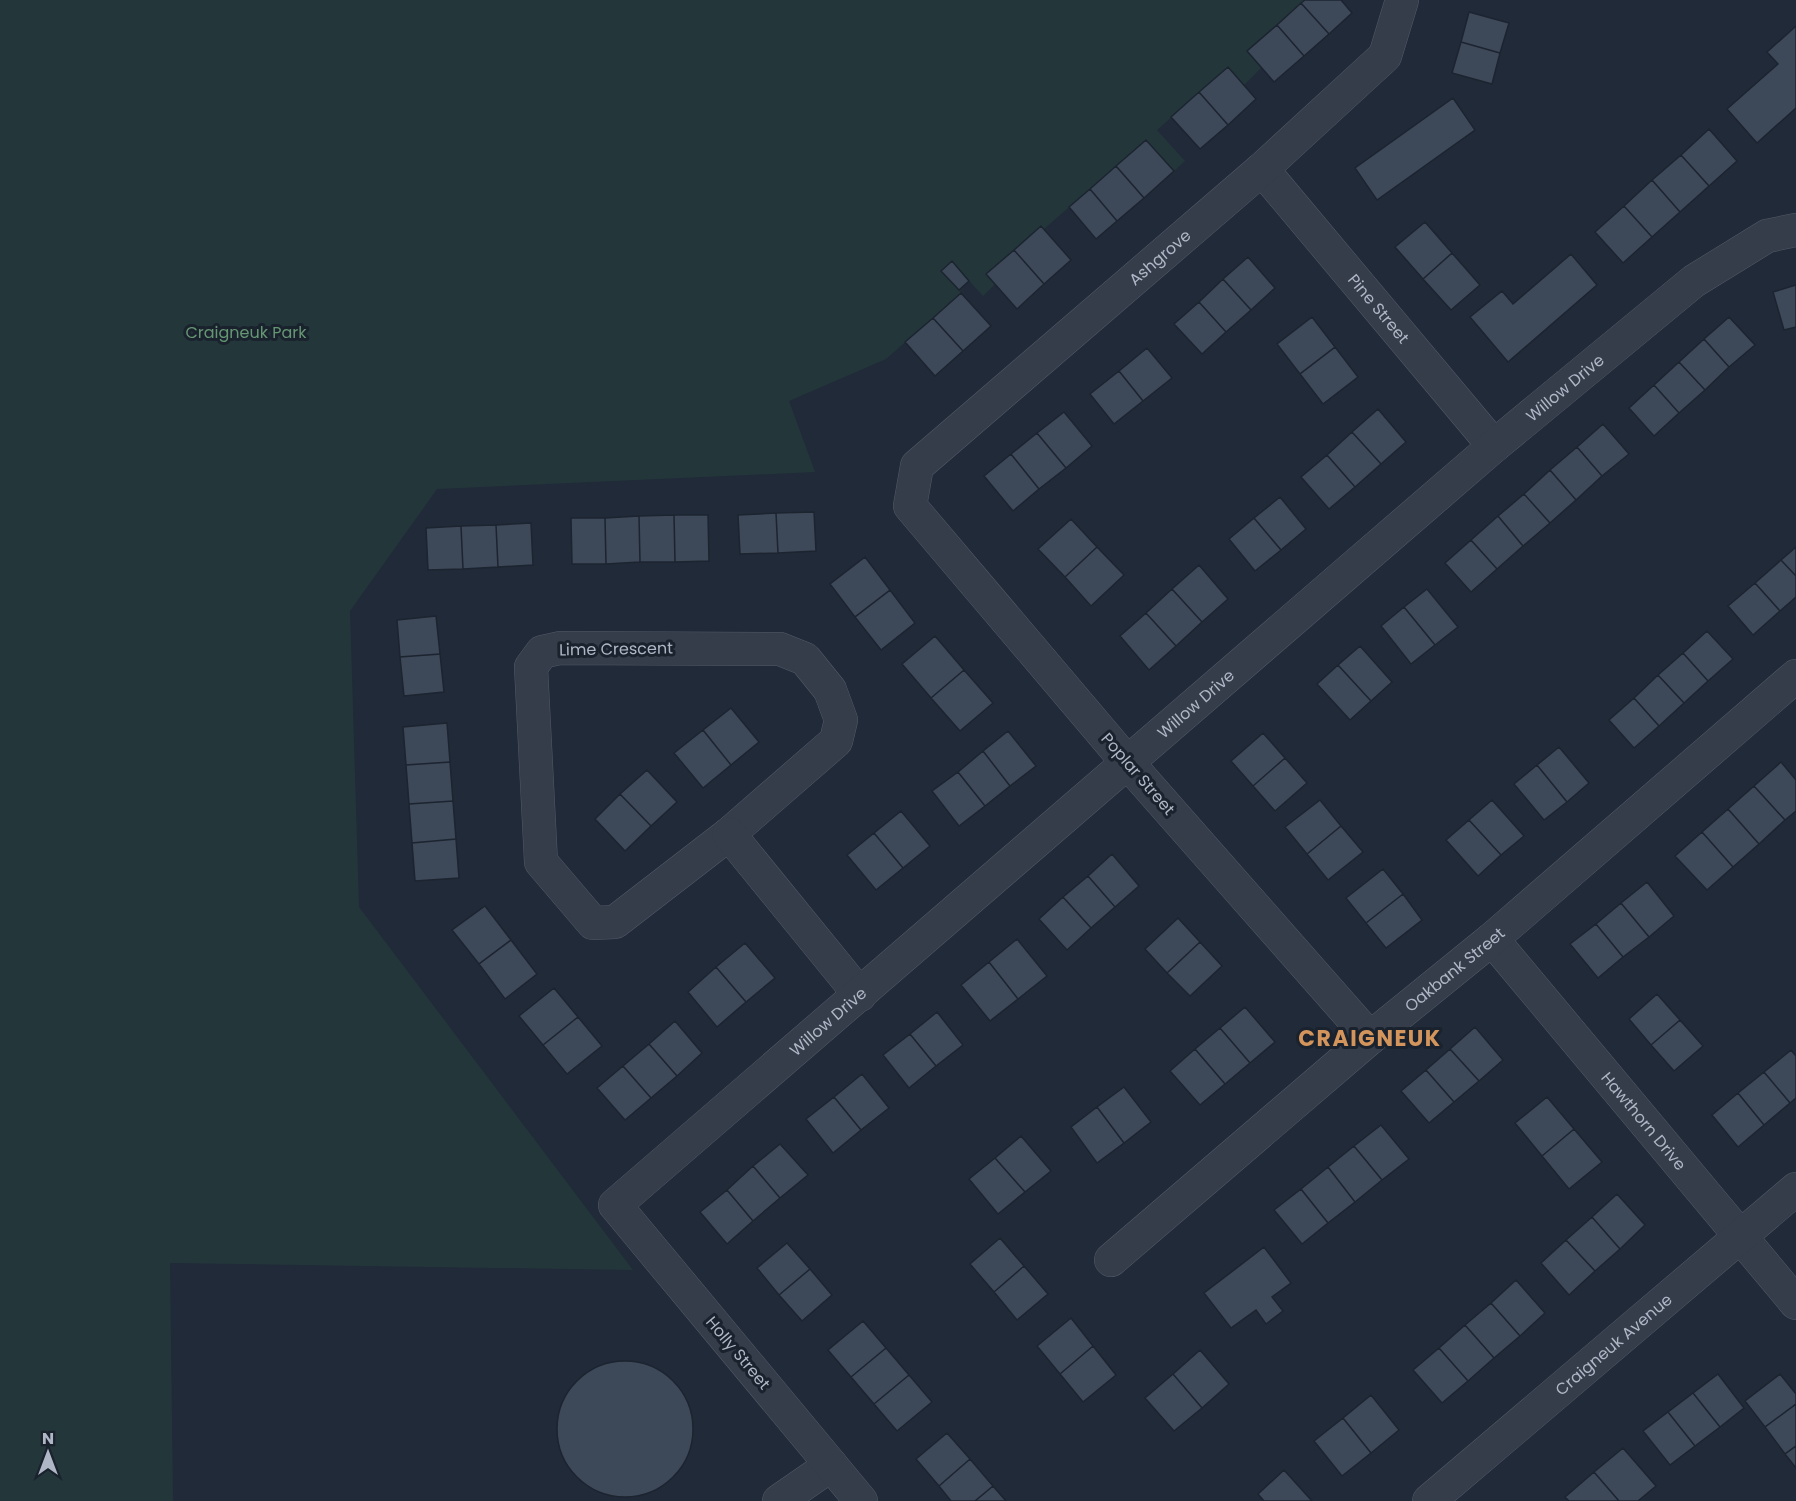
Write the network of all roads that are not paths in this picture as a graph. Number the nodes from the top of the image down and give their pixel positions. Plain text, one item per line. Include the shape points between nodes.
1 (1402, 0) edge
2 (1262, 169) junction
3 (1796, 230) edge
4 (1494, 446) junction
5 (910, 506) joint
6 (1796, 676) edge
7 (1127, 762) junction
8 (729, 834) junction
9 (1492, 939) junction
10 (860, 995) junction
11 (1370, 1038) junction
12 (1796, 1189) edge
13 (615, 1205) joint
14 (1739, 1238) junction
15 (1111, 1260) dead end
16 (1796, 1303) edge
17 (831, 1465) junction
18 (779, 1501) edge
19 (861, 1501) edge
20 (1429, 1501) edge

1 - 2 street, Ashgrove via 1385,56
2 - 4 street, Pine Street
2 - 5 street, Ashgrove via 917,466
3 - 4 street, Willow Drive via 1767,236 1694,281
4 - 7 street, Willow Drive
5 - 7 street, Poplar Street
6 - 9 street, Oakbank Street
7 - 10 street, Willow Drive
7 - 11 street, Poplar Street
8 - 8 street, Lime Crescent via 615,922 593,923 541,862 531,667 542,652 560,648 780,649 805,659 830,690 841,720 836,741
8 - 10 street
9 - 11 street, Oakbank Street
9 - 14 street, Hawthorn Drive
10 - 13 street, Willow Drive
11 - 15 street, Oakbank Street
12 - 14 street, Craigneuk Avenue
13 - 17 street, Holly Street
14 - 16 street, Hawthorn Drive
14 - 20 street, Craigneuk Avenue
17 - 18 street
17 - 19 street, Holly Street

